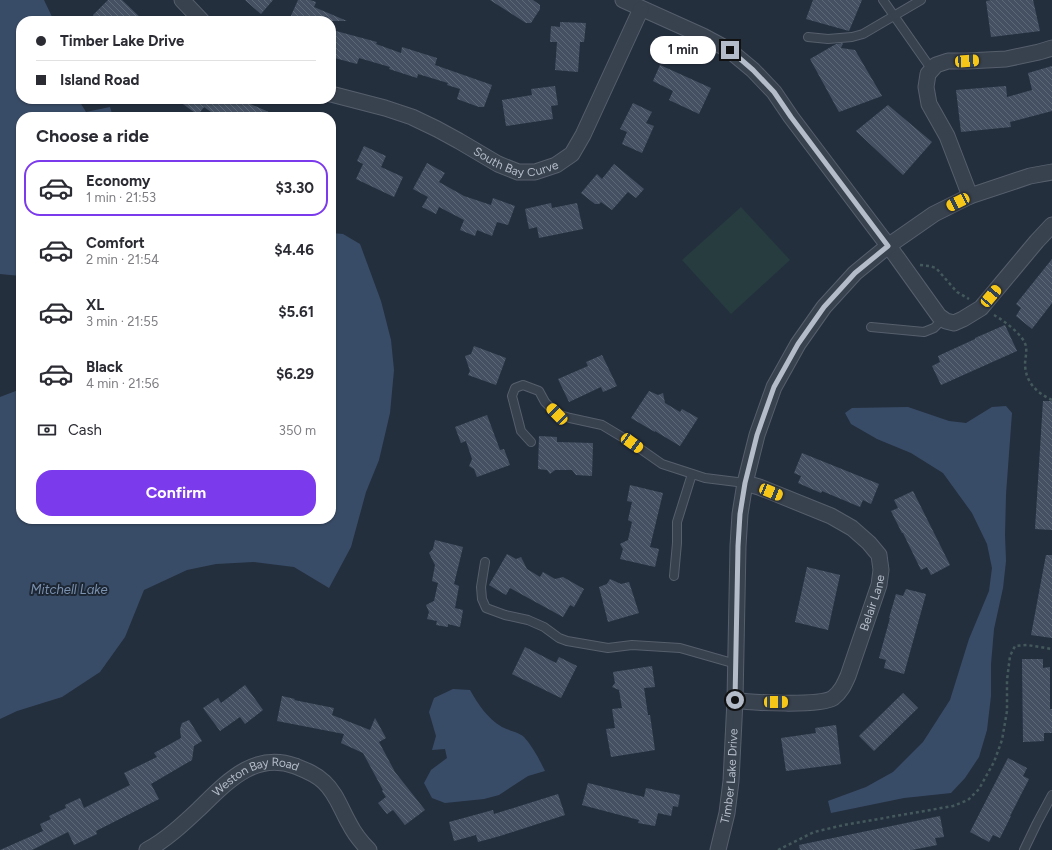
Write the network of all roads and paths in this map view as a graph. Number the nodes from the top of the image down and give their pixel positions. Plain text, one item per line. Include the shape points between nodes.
1 (182, 0) edge
2 (622, 0) edge
3 (883, 0) edge
4 (921, 0) edge
5 (641, 8) junction
6 (894, 15) junction
7 (197, 16) edge
8 (808, 37) dead end
9 (1052, 48) edge
10 (932, 70) junction
11 (336, 95) edge
12 (1052, 172) edge
13 (970, 196) junction
14 (1052, 225) edge
15 (888, 246) junction
16 (943, 319) junction
17 (871, 327) dead end
18 (531, 442) dead end
19 (692, 474) junction
20 (745, 483) junction
21 (485, 562) dead end
22 (674, 576) dead end
23 (1052, 649) edge
24 (736, 664) junction
25 (735, 700) junction
26 (1052, 795) edge
27 (147, 850) edge
28 (369, 850) edge
29 (718, 850) edge
30 (778, 850) edge
31 (1024, 850) edge

1 - 7 street
2 - 5 street
3 - 6 lane
4 - 6 lane
5 - 11 street, South Bay Curve via 584,135 572,154 556,165 535,172 518,172 498,164 412,117
5 - 15 street via 730,50 753,70 774,92
6 - 8 lane via 863,34 852,37
6 - 10 lane
9 - 10 street via 1006,59 948,61 936,65
10 - 13 street via 928,74 926,87 929,104 947,136
12 - 13 street, Timber Lake Drive via 1030,176
13 - 15 street, Timber Lake Drive via 934,214
14 - 16 street via 981,308 954,323
15 - 16 street
15 - 20 street, Timber Lake Drive via 855,273 824,307 798,344 774,387 757,435
16 - 17 lane via 934,328 924,332
18 - 19 lane via 521,431 512,396 515,388 523,385 538,391 557,414 602,425 662,464
19 - 20 lane
19 - 22 lane via 677,522
20 - 24 street, Timber Lake Drive via 738,546
20 - 25 street, Belair Lane via 832,516 852,528 879,555 881,570 879,585 848,676 842,690 832,699 817,702
21 - 24 lane via 481,587 486,608 528,620 567,641 608,648 632,645 680,648
23 - 30 path via 1015,646 1010,656 1007,711 1002,740 994,762 979,789 968,800 953,806 814,832
24 - 25 street, Timber Lake Drive
25 - 29 street, Timber Lake Drive via 731,781
26 - 31 lane
27 - 28 street, Weston Bay Road via 176,830 229,780 247,769 266,762 287,763 307,770 324,782 358,838

